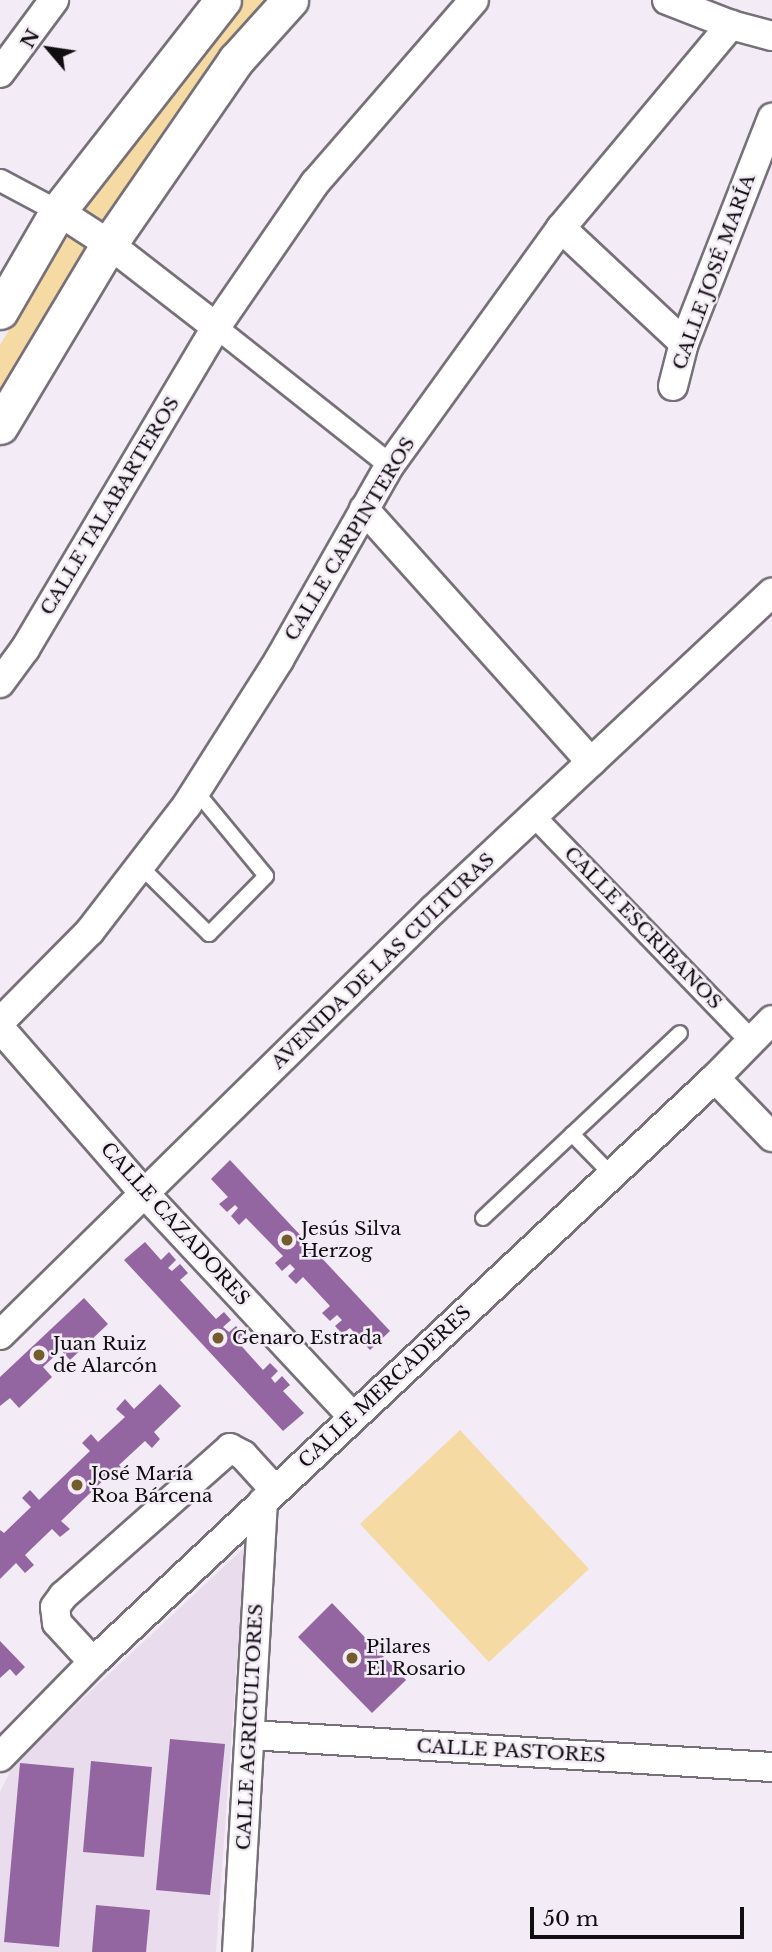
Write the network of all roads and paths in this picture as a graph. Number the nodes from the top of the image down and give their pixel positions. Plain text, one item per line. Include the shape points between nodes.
1 (54, 0) edge
2 (223, 0) edge
3 (290, 0) edge
4 (474, 0) edge
5 (667, 0) edge
6 (731, 26) junction
7 (772, 36) edge
8 (0, 73) edge
9 (772, 118) edge
10 (0, 180) edge
11 (58, 211) junction
12 (561, 228) junction
13 (108, 244) junction
14 (0, 311) edge
15 (216, 327) junction
16 (684, 343) junction
17 (674, 386) dead end
18 (0, 426) edge
19 (390, 465) junction
20 (364, 509) junction
21 (772, 593) edge
22 (0, 683) edge
23 (591, 762) junction
24 (196, 791) junction
25 (534, 816) junction
26 (140, 866) junction
27 (772, 1020) edge
28 (0, 1022) edge
29 (0, 1028) edge
30 (680, 1033) dead end
31 (751, 1041) junction
32 (716, 1077) junction
33 (572, 1134) junction
34 (772, 1137) edge
35 (612, 1175) junction
36 (145, 1194) junction
37 (483, 1219) dead end
38 (0, 1335) edge
39 (354, 1417) junction
40 (269, 1496) junction
41 (93, 1662) junction
42 (250, 1735) junction
43 (0, 1757) edge
44 (772, 1767) edge
45 (237, 1952) edge

1 - 8 street
2 - 11 street
3 - 13 street via 236,60
4 - 15 street, CALLE TALABARTEROS via 315,184
5 - 6 street
6 - 7 street
6 - 12 street, CALLE CARPINTEROS
9 - 16 street, CALLE JOSÉ MARÍA
10 - 11 street
11 - 13 street
11 - 14 street
12 - 16 street
12 - 19 street, CALLE CARPINTEROS
13 - 15 street
13 - 18 street
15 - 19 street
15 - 22 street, CALLE TALABARTEROS via 25,649
16 - 17 street, CALLE JOSÉ MARÍA
19 - 20 street, CALLE CARPINTEROS
20 - 23 street
20 - 24 street, CALLE CARPINTEROS via 279,660
21 - 23 street, AVENIDA DE LAS CULTURAS
23 - 25 street, AVENIDA DE LAS CULTURAS
24 - 26 street, CALLE CARPINTEROS
24 - 26 lane via 266,876 208,934
25 - 31 street, CALLE ESCRIBANOS
25 - 36 street, AVENIDA DE LAS CULTURAS
26 - 28 street, CALLE CARPINTEROS via 90,931
27 - 31 street, CALLE MERCADERES
29 - 36 street, CALLE CAZADORES
30 - 33 lane
31 - 32 street, CALLE MERCADERES
32 - 34 street
32 - 35 street, CALLE MERCADERES
33 - 35 lane
33 - 37 lane
35 - 39 street, CALLE MERCADERES
36 - 38 street, AVENIDA DE LAS CULTURAS
36 - 39 street, CALLE CAZADORES
39 - 40 street, CALLE MERCADERES
40 - 41 street, CALLE MERCADERES
40 - 41 street via 243,1455 230,1448 63,1596 55,1607 57,1623
40 - 42 street, CALLE AGRICULTORES
41 - 43 street, CALLE MERCADERES
42 - 44 street, CALLE PASTORES
42 - 45 street, CALLE AGRICULTORES

